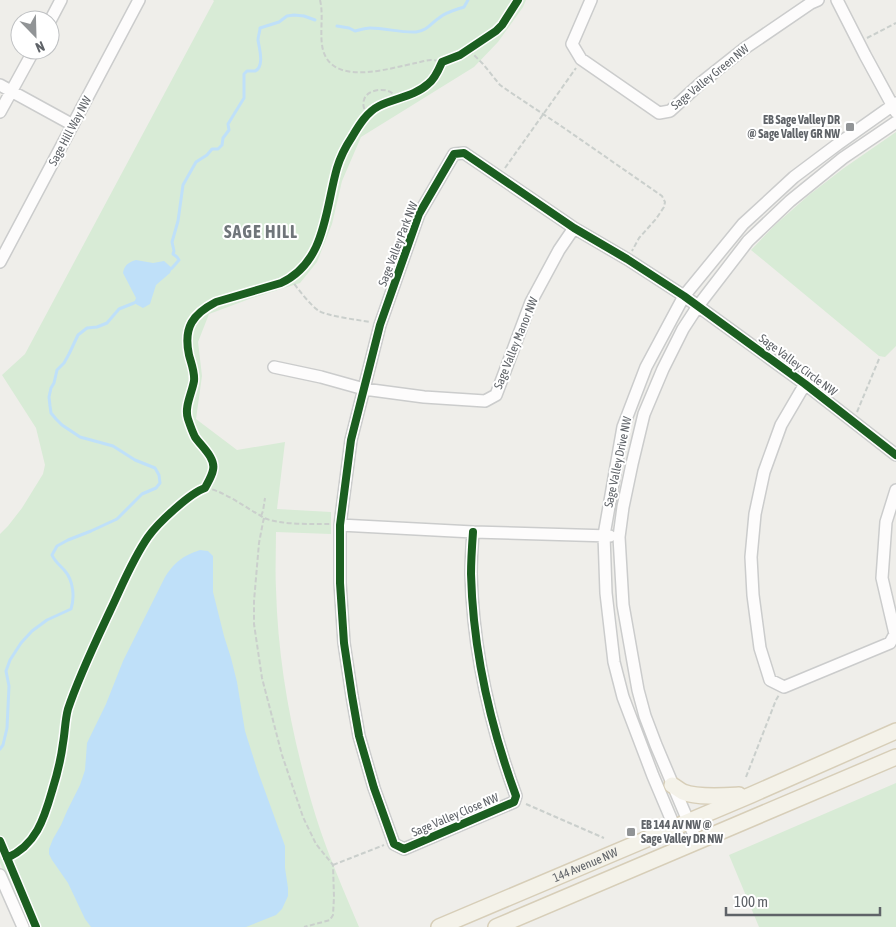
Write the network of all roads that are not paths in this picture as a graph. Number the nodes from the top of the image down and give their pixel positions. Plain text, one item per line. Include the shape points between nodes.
1 (140, 0) edge
2 (591, 0) edge
3 (818, 0) edge
4 (837, 0) edge
5 (28, 60) edge
6 (0, 85) edge
7 (11, 91) junction
8 (895, 107) edge
9 (0, 112) edge
10 (896, 122) edge
11 (73, 125) junction
12 (574, 228) junction
13 (0, 262) edge
14 (684, 296) junction
15 (698, 306) junction
16 (274, 367) dead end
17 (805, 384) junction
18 (364, 389) junction
19 (896, 455) edge
20 (896, 490) edge
21 (340, 525) junction
22 (473, 532) junction
23 (604, 536) junction
24 (620, 537) junction
25 (896, 731) edge
26 (896, 757) edge
27 (672, 785) junction
28 (751, 795) junction
29 (681, 824) junction
30 (690, 844) junction
31 (0, 875) edge
32 (524, 921) edge
33 (22, 927) edge
34 (439, 927) edge
35 (496, 927) edge

1 - 11 street, Sage Hill Way NW
2 - 3 street, Sage Valley Green NW via 572,44 581,59 659,113 670,111 745,48
4 - 8 street
5 - 7 street
6 - 7 street
7 - 9 street
7 - 11 street
8 - 14 street, Sage Valley Drive NW via 794,177 743,224
10 - 15 street, Sage Valley Drive NW via 790,201 748,241
11 - 13 street, Sage Hill Way NW
12 - 14 street, Sage Valley Park NW
12 - 18 street, Sage Valley Manor NW via 531,302 496,395 485,401
12 - 18 street, Sage Valley Park NW via 464,153 454,154 419,214 380,325
14 - 15 street, Sage Valley Circle NW
14 - 23 street, Sage Valley Drive NW via 646,367 623,427
15 - 17 street, Sage Valley Circle NW
15 - 24 street, Sage Valley Drive NW via 663,369 644,414 623,507
16 - 18 street, Sage Valley Manor NW
17 - 19 street, Sage Valley Circle NW
17 - 20 street, Sage Valley Circle NW via 781,425 764,472 754,514 753,595 760,648 770,680 784,687 890,643 896,634 882,578 886,522
18 - 21 street, Sage Valley Park NW via 351,440
21 - 22 street
21 - 22 street, Sage Valley Close NW via 344,643 359,736 394,844 404,849 514,802 516,796 491,717 482,675 471,573
22 - 23 street
23 - 24 street
23 - 29 street, Sage Valley Drive NW via 606,593 614,662 623,697 653,776
24 - 27 street, Sage Valley Drive NW via 623,605 638,690
25 - 28 main road, 144 Avenue NW
26 - 30 main road, 144 Avenue NW
27 - 28 main road via 694,794 718,797
27 - 29 street, Sage Valley Drive NW
28 - 29 main road, 144 Avenue NW
29 - 30 street
29 - 34 main road, 144 Avenue NW
30 - 32 main road, 144 Avenue NW
31 - 33 street
32 - 35 main road, 144 Avenue NW

